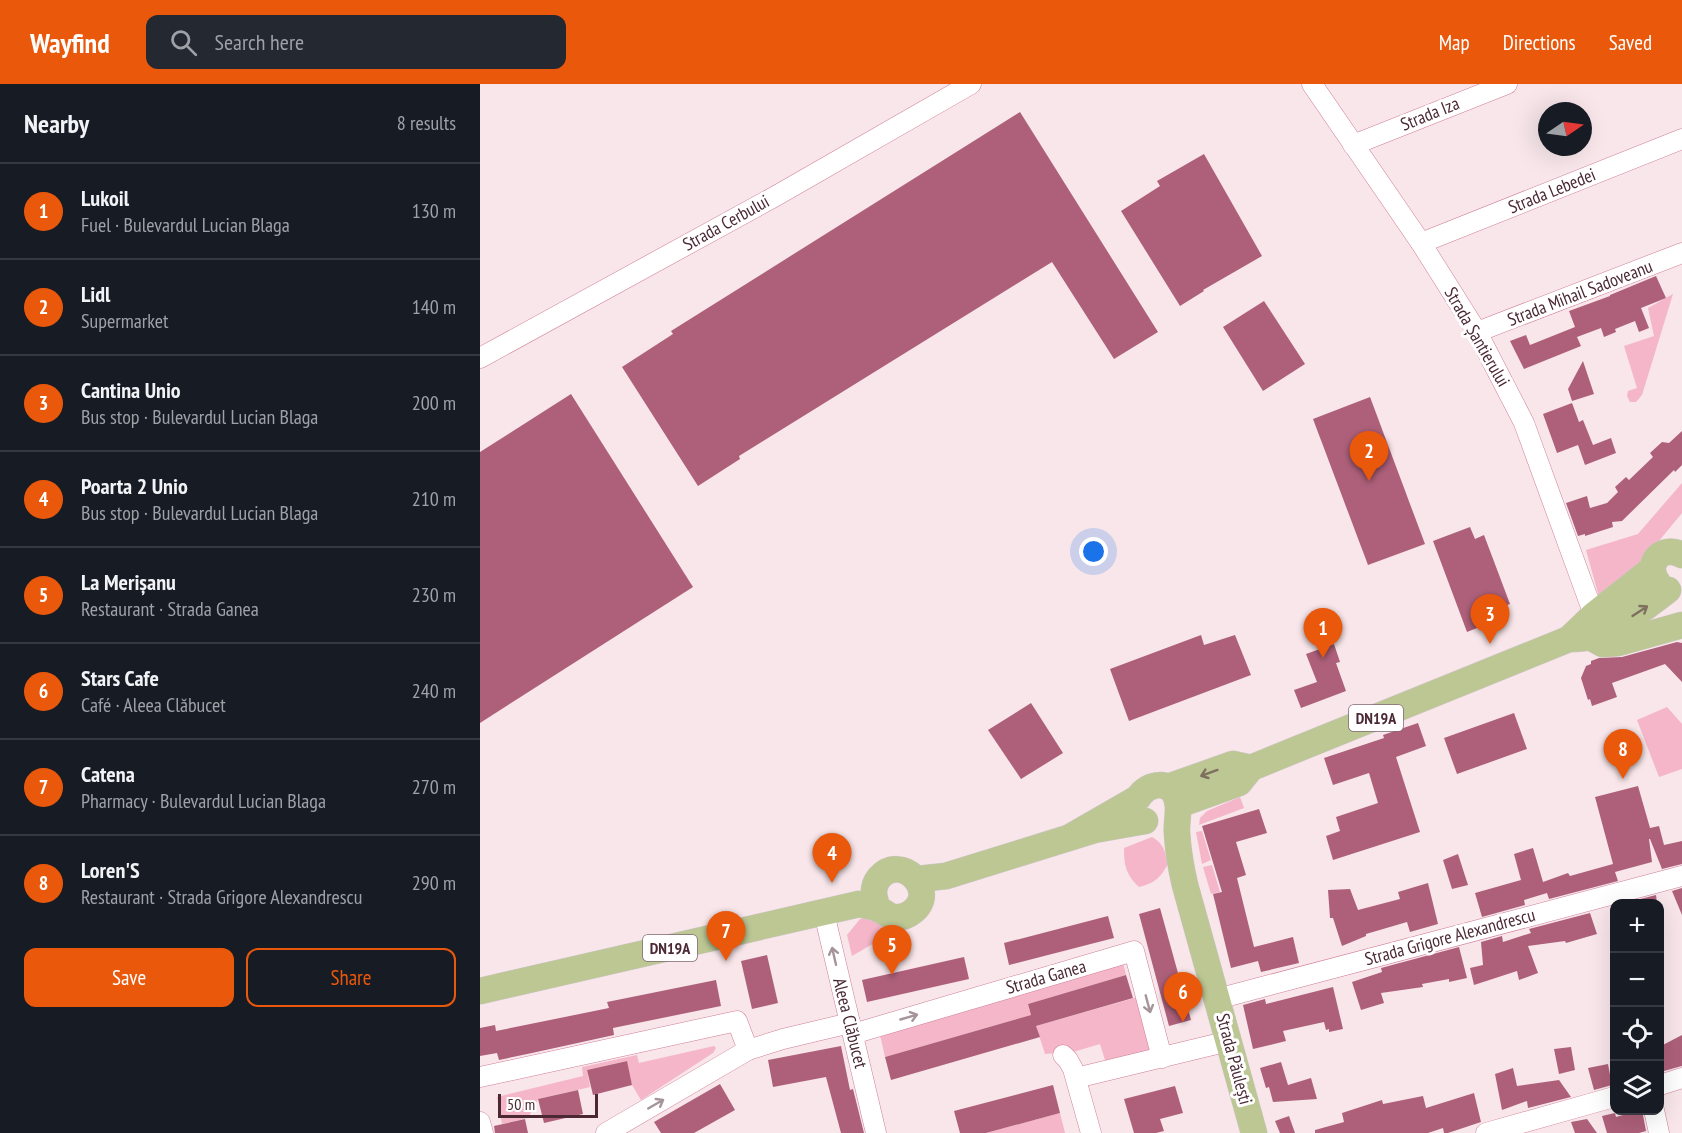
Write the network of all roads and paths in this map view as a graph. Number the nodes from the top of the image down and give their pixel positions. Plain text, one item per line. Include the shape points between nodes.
1 (971, 84) edge
2 (1312, 84) edge
3 (1507, 84) edge
4 (1682, 139) edge
5 (1353, 145) junction
6 (1421, 243) junction
7 (1682, 253) edge
8 (1477, 332) junction
9 (480, 358) edge
10 (1671, 554) edge
11 (1676, 591) edge
12 (1682, 625) edge
13 (1584, 630) junction
14 (1174, 801) junction
15 (1145, 815) junction
16 (1682, 876) edge
17 (1184, 881) junction
18 (920, 887) junction
19 (870, 901) junction
20 (825, 913) junction
21 (480, 991) edge
22 (1217, 999) junction
23 (852, 1028) junction
24 (1228, 1041) junction
25 (748, 1050) junction
26 (1063, 1054) dead end
27 (1162, 1058) junction
28 (480, 1077) edge
29 (1076, 1078) junction
30 (1682, 1078) edge
31 (1664, 1083) edge
32 (1610, 1098) edge
33 (1655, 1115) edge
34 (480, 1122) edge
35 (483, 1133) edge
36 (606, 1133) edge
37 (876, 1133) edge
38 (1091, 1133) edge
39 (1254, 1133) edge
40 (1486, 1133) edge
41 (1659, 1133) edge

1 - 9 street, Strada Cerbului
2 - 5 street, Strada Șantierului
3 - 5 street, Strada Iza
4 - 6 street, Strada Lebedei
5 - 6 street, Strada Șantierului
6 - 8 street, Strada Șantierului
7 - 8 street, Strada Mihail Sadoveanu
8 - 13 street, Strada Șantierului via 1524,423
10 - 11 main road via 1656,582
10 - 13 main road, DN19A
13 -> 11 main road, DN19A via 1633,616
12 - 13 main road via 1603,644
13 - 14 main road, DN19A via 1251,768 1239,783
14 - 15 main road via 1173,819 1167,823 1159,826
14 - 15 main road via 1157,785 1150,786 1142,792
14 - 17 main road, Strada Păulești
15 - 17 main road, Strada Păulești via 1171,851
15 - 18 main road
16 - 22 street, Strada Grigore Alexandrescu
17 - 22 main road, Strada Păulești
18 - 19 main road, DN19A via 915,909 903,917 887,915
18 - 19 main road via 908,872 891,870 878,879
19 - 20 main road, DN19A
20 - 21 main road, DN19A
23 -> 20 street, Aleea Clăbucet
22 - 24 main road, Strada Păulești
23 - 25 street, Strada Ganea via 783,1039
23 -> 27 street, Strada Ganea via 1134,951
23 - 37 street, Aleea Clăbucet
24 - 27 street
24 - 39 main road, Strada Păulești
25 - 28 street via 737,1021
36 -> 25 street, Strada Ganea
26 - 29 street
27 - 29 street
29 - 38 street
30 - 31 street
32 - 40 street
33 - 41 street
34 - 35 street

